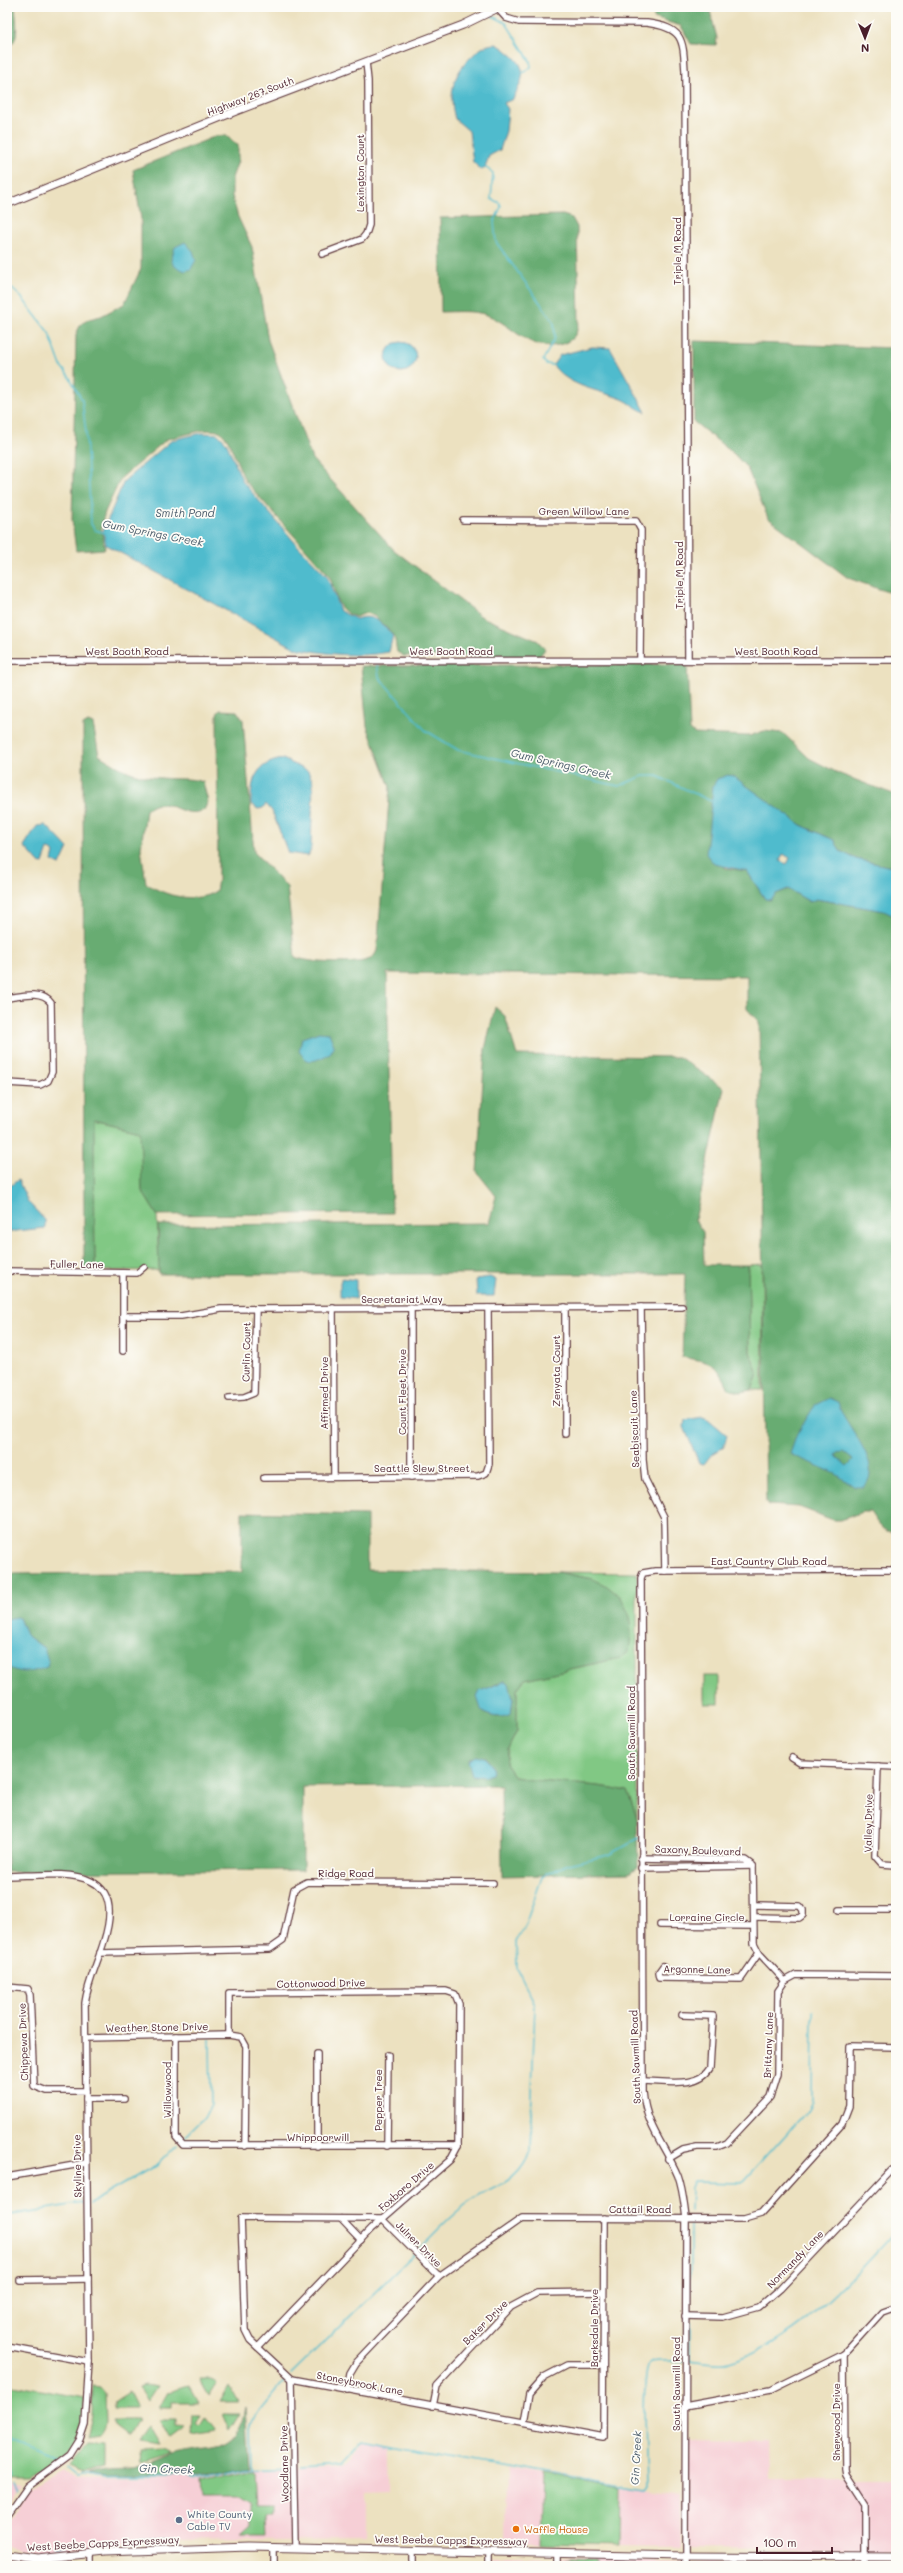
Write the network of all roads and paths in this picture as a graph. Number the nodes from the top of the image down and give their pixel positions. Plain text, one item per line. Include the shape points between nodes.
1 (498, 8) edge
2 (366, 62) junction
3 (7, 204) edge
4 (322, 254) dead end
5 (463, 520) dead end
6 (640, 659) junction
7 (688, 659) junction
8 (896, 660) edge
9 (7, 661) edge
10 (7, 998) edge
11 (7, 1083) edge
12 (144, 1267) dead end
13 (7, 1271) edge
14 (123, 1273) junction
15 (565, 1307) junction
16 (641, 1307) junction
17 (682, 1307) dead end
18 (256, 1308) junction
19 (333, 1308) junction
20 (411, 1308) junction
21 (488, 1308) junction
22 (123, 1316) junction
23 (123, 1351) dead end
24 (229, 1398) dead end
25 (565, 1434) dead end
26 (334, 1477) junction
27 (411, 1477) junction
28 (264, 1478) dead end
29 (896, 1570) edge
30 (665, 1571) junction
31 (643, 1573) joint
32 (792, 1758) dead end
33 (878, 1766) junction
34 (896, 1767) edge
35 (641, 1858) junction
36 (896, 1865) edge
37 (753, 1866) junction
38 (641, 1868) junction
39 (7, 1876) edge
40 (493, 1882) dead end
41 (754, 1905) junction
42 (839, 1910) dead end
43 (896, 1910) edge
44 (754, 1917) junction
45 (660, 1925) dead end
46 (753, 1926) junction
47 (100, 1953) junction
48 (759, 1954) junction
49 (663, 1966) dead end
50 (896, 1976) edge
51 (785, 1981) junction
52 (7, 1987) edge
53 (682, 2016) dead end
54 (229, 2035) junction
55 (176, 2036) junction
56 (86, 2038) junction
57 (896, 2047) edge
58 (316, 2054) dead end
59 (388, 2055) dead end
60 (643, 2081) junction
61 (86, 2091) junction
62 (86, 2099) junction
63 (124, 2099) dead end
64 (179, 2143) joint
65 (458, 2145) junction
66 (245, 2146) junction
67 (317, 2146) junction
68 (387, 2146) junction
69 (668, 2159) junction
70 (86, 2163) junction
71 (896, 2170) edge
72 (7, 2177) edge
73 (604, 2218) junction
74 (686, 2218) junction
75 (341, 2219) junction
76 (382, 2219) junction
77 (361, 2240) junction
78 (439, 2276) junction
79 (20, 2280) dead end
80 (88, 2280) junction
81 (602, 2292) junction
82 (896, 2307) edge
83 (685, 2316) junction
84 (7, 2346) edge
85 (258, 2347) junction
86 (844, 2354) junction
87 (89, 2362) junction
88 (602, 2365) junction
89 (292, 2379) junction
90 (347, 2390) junction
91 (433, 2406) junction
92 (685, 2406) junction
93 (524, 2422) junction
94 (603, 2437) joint
95 (7, 2516) edge
96 (274, 2547) junction
97 (295, 2547) junction
98 (7, 2550) edge
99 (412, 2550) junction
100 (488, 2551) junction
101 (557, 2553) junction
102 (90, 2554) junction
103 (7, 2555) edge
104 (685, 2556) junction
105 (866, 2557) junction
106 (896, 2557) edge
107 (7, 2558) edge
108 (20, 2558) junction
109 (90, 2566) edge
110 (274, 2566) edge
111 (412, 2566) edge
112 (488, 2566) edge
113 (557, 2566) edge
114 (685, 2566) edge
115 (866, 2566) edge

1 - 2 main road, Highway 267 South via 463,25
1 - 7 street, Triple M Road via 506,18 519,22 664,25 671,27 682,40 685,71
2 - 3 main road, Highway 267 South
2 - 4 street, Lexington Court via 369,225 362,239
5 - 6 street, Green Willow Lane via 631,519 639,523
6 - 7 street, West Booth Road
6 - 9 street, West Booth Road
7 - 8 street, West Booth Road
10 - 11 street via 48,998 51,1003 52,1072 48,1081 40,1085
12 - 14 street, Fuller Lane via 137,1273
13 - 14 street, Fuller Lane
14 - 22 street
15 - 16 street, Secretariat Way
15 - 21 street, Secretariat Way
15 - 25 street, Zenyata Court
16 - 17 street, Secretariat Way
16 - 30 street, Seabiscuit Lane via 643,1460 645,1479 664,1517
18 - 19 street, Secretariat Way
18 - 22 street, Secretariat Way via 221,1309 181,1316
18 - 24 street, Curlin Court via 254,1393
19 - 20 street, Secretariat Way
19 - 26 street, Affirmed Drive
20 - 21 street, Secretariat Way
20 - 27 street, Count Fleet Drive
21 - 27 street, Seattle Slew Street via 489,1464 486,1473 478,1476
22 - 23 street
26 - 27 street, Seattle Slew Street
26 - 28 street, Seattle Slew Street
29 - 30 street, East Country Club Road
30 - 31 street, East Country Club Road
31 - 35 street, South Sawmill Road
32 - 33 street via 800,1763
33 - 34 street
33 - 36 street, Valley Drive via 875,1856 882,1864
35 - 37 street, Saxony Boulevard via 745,1860
35 - 38 street, South Sawmill Road
37 - 38 street, Saxony Boulevard
37 - 41 street, Saxony Boulevard
38 - 60 street, South Sawmill Road
39 - 47 street, Skyline Drive via 68,1875 97,1884 103,1889 111,1908
40 - 47 street, Ridge Road via 307,1882 294,1889 283,1940 270,1948
41 - 44 street, Saxony Boulevard
41 - 44 street via 800,1906 803,1915 799,1918
42 - 43 street
44 - 46 street, Saxony Boulevard
45 - 46 street, Lorraine Circle
46 - 48 street, Saxony Boulevard via 754,1944
47 - 56 street, Skyline Drive via 87,1991
48 - 49 street, Argonne Lane via 741,1978 659,1978 658,1973
48 - 51 street, Saxony Boulevard
50 - 51 street via 796,1975
51 - 69 street, Brittany Lane via 778,1992 777,2074 770,2097 727,2143 717,2147 683,2150
52 - 61 street, Chippewa Drive via 28,1989 30,1995 34,2086 46,2091
53 - 60 street via 713,2016 710,2068 702,2077 690,2081
54 - 55 street, Weather Stone Drive
54 - 65 street, Cottonwood Drive via 229,1993 446,1991 455,1994 458,2004
54 - 66 street via 241,2037 246,2046
55 - 56 street, Weather Stone Drive
55 - 64 street, Willowwood via 176,2137
56 - 61 street, Skyline Drive
57 - 74 street, Cattail Road via 850,2046 849,2101 842,2124 760,2214 744,2219
58 - 67 street
59 - 68 street, Pepper Tree
60 - 69 street, South Sawmill Road via 648,2119
61 - 62 street, Skyline Drive
62 - 63 street
62 - 70 street, Skyline Drive
64 - 66 street, Whippoorwill via 187,2146
65 - 68 street, Whippoorwill
65 - 76 street, Foxboro Drive via 450,2160
66 - 67 street, Whippoorwill
67 - 68 street, Whippoorwill
69 - 74 street, South Sawmill Road via 683,2194
70 - 72 street
70 - 80 street, Skyline Drive
71 - 83 street, Normandy Lane via 892,2170 780,2289 759,2307 723,2317
73 - 74 street, Cattail Road
73 - 78 street, Cattail Road via 522,2218
73 - 81 street, Barksdale Drive
74 - 83 street, South Sawmill Road
75 - 76 street, Julner Drive
75 - 77 street
75 - 85 street, Julner Drive via 241,2218 245,2330
76 - 77 street, Foxboro Drive
76 - 78 street, Julner Drive
77 - 85 street, Foxboro Drive
78 - 90 street, Cattail Road via 356,2363 350,2373
79 - 80 street
80 - 87 street, Skyline Drive
81 - 88 street, Barksdale Drive
81 - 91 street, Baker Drive via 537,2292 510,2307 437,2386
82 - 86 street via 882,2312
83 - 92 street, South Sawmill Road
84 - 87 street
85 - 89 street
86 - 92 street via 771,2390
86 - 105 street, Sherwood Drive via 845,2469 846,2475 866,2506
87 - 95 street, Skyline Drive via 88,2405 80,2439 63,2461 28,2486
88 - 93 street via 567,2365 544,2377 529,2394
88 - 94 street, Barksdale Drive
89 - 90 street, Stoneybrook Lane
89 - 97 street, Woodlane Drive
90 - 91 street, Stoneybrook Lane
91 - 93 street, Stoneybrook Lane
92 - 104 street, South Sawmill Road
93 - 94 street, Stoneybrook Lane
96 - 97 main road, West Beebe Capps Expressway
96 - 102 main road, West Beebe Capps Expressway
96 - 110 street
97 - 99 main road, West Beebe Capps Expressway
98 - 108 street
99 - 100 main road, West Beebe Capps Expressway
99 - 111 street
100 - 101 main road, West Beebe Capps Expressway
100 - 112 street
101 - 104 main road, West Beebe Capps Expressway
101 - 113 street
102 - 108 main road, West Beebe Capps Expressway
102 - 109 street
103 - 108 main road, West Beebe Capps Expressway
104 - 105 main road, West Beebe Capps Expressway
104 - 114 street, South Sawmill Road
105 - 106 main road, West Beebe Capps Expressway
105 - 115 street, Sherwood Drive
107 - 108 street

